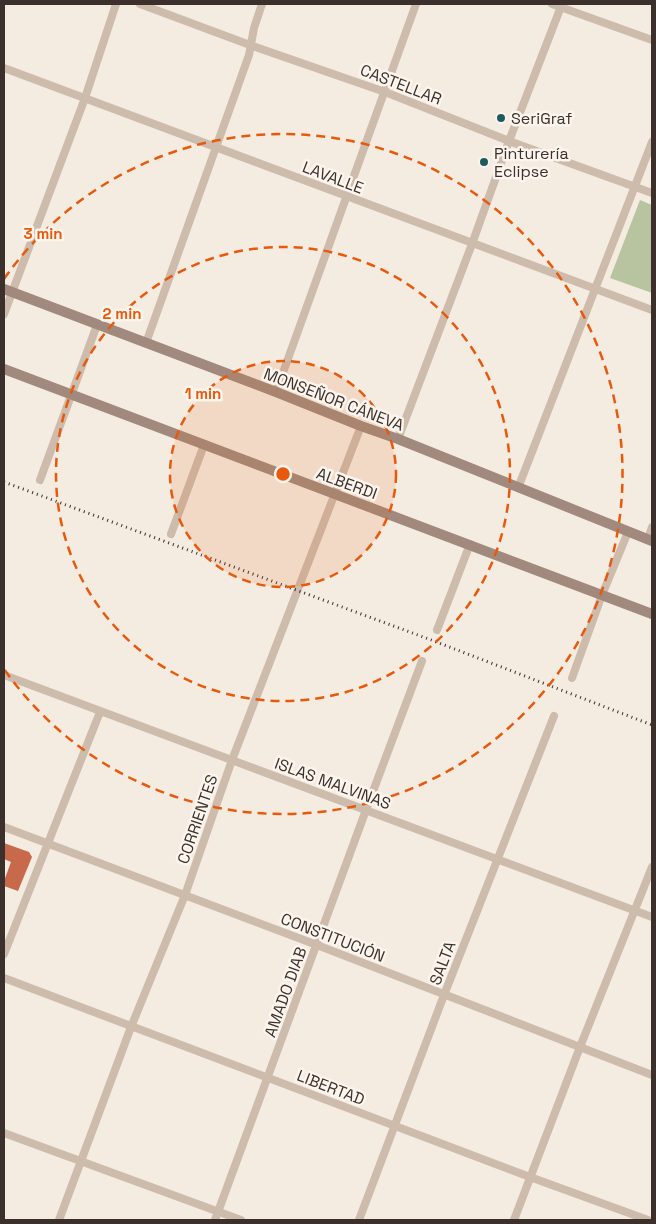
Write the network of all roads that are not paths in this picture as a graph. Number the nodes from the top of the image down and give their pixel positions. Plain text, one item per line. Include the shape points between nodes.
1 (116, 4) edge
2 (140, 4) edge
3 (262, 4) edge
4 (416, 4) edge
5 (552, 4) edge
6 (562, 5) edge
7 (652, 40) edge
8 (250, 45) junction
9 (4, 68) edge
10 (385, 92) junction
11 (85, 98) junction
12 (509, 141) junction
13 (652, 142) edge
14 (216, 146) junction
15 (635, 186) junction
16 (652, 193) edge
17 (348, 197) junction
18 (472, 244) junction
19 (596, 289) junction
20 (7, 291) edge
21 (652, 310) edge
22 (4, 314) edge
23 (97, 325) junction
24 (146, 343) junction
25 (4, 370) edge
26 (276, 392) junction
27 (71, 396) junction
28 (361, 426) junction
29 (398, 439) junction
30 (204, 445) junction
31 (40, 480) dead end
32 (518, 488) junction
33 (335, 494) junction
34 (652, 527) edge
35 (628, 532) junction
36 (171, 534) dead end
37 (650, 540) edge
38 (470, 544) junction
39 (602, 595) junction
40 (652, 614) edge
41 (437, 630) dead end
42 (422, 661) dead end
43 (4, 675) edge
44 (572, 678) dead end
45 (100, 712) junction
46 (554, 716) dead end
47 (232, 760) junction
48 (366, 810) junction
49 (4, 827) edge
50 (47, 844) junction
51 (497, 858) junction
52 (652, 866) edge
53 (185, 896) junction
54 (635, 910) junction
55 (652, 917) edge
56 (317, 945) junction
57 (4, 954) edge
58 (4, 978) edge
59 (444, 995) junction
60 (131, 1027) junction
61 (580, 1047) junction
62 (652, 1075) edge
63 (268, 1077) junction
64 (394, 1126) junction
65 (4, 1133) edge
66 (81, 1162) junction
67 (530, 1177) junction
68 (218, 1211) junction
69 (60, 1220) edge
70 (215, 1220) edge
71 (241, 1220) edge
72 (359, 1220) edge
73 (514, 1220) edge
74 (648, 1220) edge

1 - 11 street
2 - 8 street, CASTELLAR
3 - 8 street
4 - 10 street
5 - 6 street
6 - 7 street
6 - 12 street
8 - 10 street, CASTELLAR
8 - 14 street
9 - 11 street, LAVALLE
10 - 12 street, CASTELLAR
10 - 17 street
11 - 14 street, LAVALLE
11 - 20 street
12 - 15 street, CASTELLAR
12 - 18 street
13 - 15 street
14 - 17 street, LAVALLE
14 - 24 street
15 - 16 street, CASTELLAR
15 - 19 street
17 - 18 street, LAVALLE
17 - 26 street
18 - 19 street, LAVALLE
18 - 29 street
19 - 21 street, LAVALLE
19 - 32 street
20 - 22 street
20 - 23 street, MONSEÑOR CÁNEVA
23 - 24 street, MONSEÑOR CÁNEVA
23 - 27 street
24 - 26 street, MONSEÑOR CÁNEVA
25 - 27 street, ALBERDI
26 - 28 street, MONSEÑOR CÁNEVA
27 - 30 street, ALBERDI
27 - 31 street
28 - 29 street, MONSEÑOR CÁNEVA
28 - 33 street, CORRIENTES
29 - 32 street, MONSEÑOR CÁNEVA
30 - 33 street, ALBERDI
30 - 36 street
32 - 35 street, MONSEÑOR CÁNEVA
33 - 38 street, ALBERDI
33 - 47 street, CORRIENTES
34 - 37 street
35 - 37 street, MONSEÑOR CÁNEVA
35 - 39 street
38 - 39 street, ALBERDI
38 - 41 street
39 - 40 street, ALBERDI
39 - 44 street
42 - 48 street, AMADO DIAB
43 - 45 street, ISLAS MALVINAS
45 - 47 street, ISLAS MALVINAS
45 - 50 street
46 - 51 street, SALTA
47 - 48 street, ISLAS MALVINAS
47 - 53 street, CORRIENTES
48 - 51 street, ISLAS MALVINAS
48 - 56 street, AMADO DIAB
49 - 50 street, CONSTITUCIÓN
50 - 53 street, CONSTITUCIÓN
50 - 57 street
51 - 54 street, ISLAS MALVINAS
51 - 59 street, SALTA
52 - 54 street
53 - 56 street, CONSTITUCIÓN
53 - 60 street, CORRIENTES
54 - 55 street, ISLAS MALVINAS
54 - 61 street
56 - 59 street, CONSTITUCIÓN
56 - 63 street, AMADO DIAB
58 - 60 street, LIBERTAD
59 - 61 street, CONSTITUCIÓN
59 - 64 street, SALTA
60 - 63 street, LIBERTAD
60 - 66 street, CORRIENTES
61 - 62 street, CONSTITUCIÓN
61 - 67 street
63 - 64 street, LIBERTAD
63 - 68 street, AMADO DIAB
64 - 67 street, LIBERTAD
64 - 72 street, SALTA
65 - 66 street
66 - 68 street
66 - 69 street, CORRIENTES
67 - 73 street
67 - 74 street, LIBERTAD
68 - 70 street, AMADO DIAB
68 - 71 street

